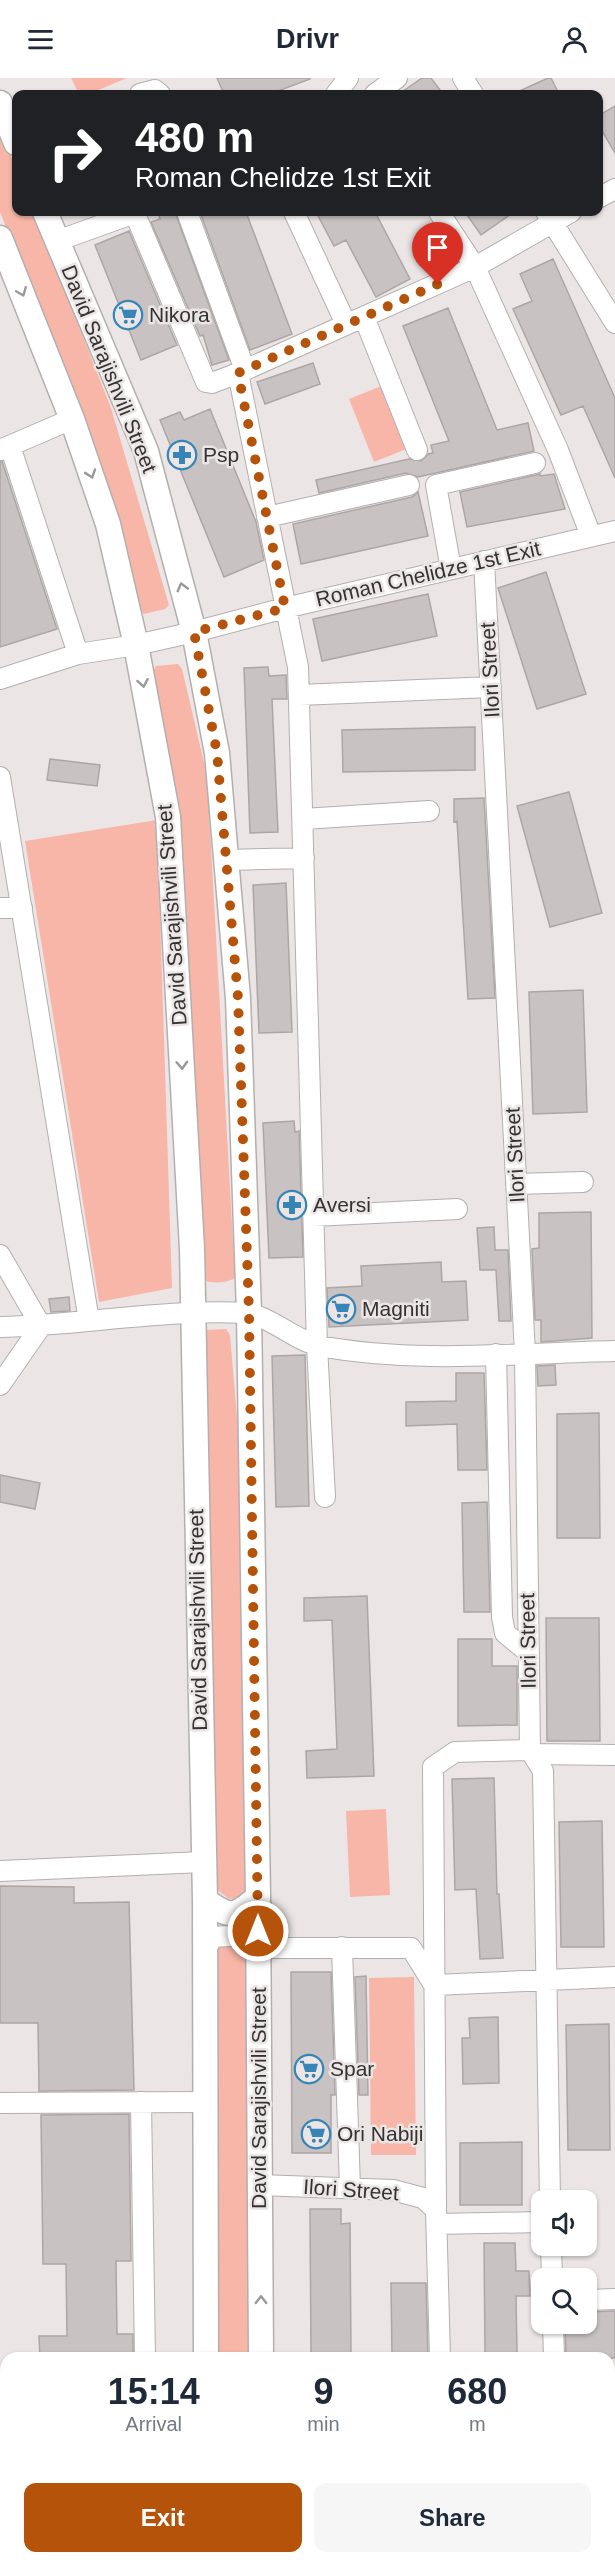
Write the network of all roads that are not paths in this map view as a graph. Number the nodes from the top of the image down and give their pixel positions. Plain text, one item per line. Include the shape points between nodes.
1 (397, 78) edge
2 (380, 90) edge
3 (0, 103) edge
4 (12, 133) edge
5 (47, 216) edge
6 (124, 216) edge
7 (136, 216) edge
8 (188, 216) edge
9 (296, 216) edge
10 (442, 216) edge
11 (549, 216) edge
12 (57, 241) junction
13 (1, 244) edge
14 (475, 267) junction
15 (355, 321) junction
16 (615, 323) edge
17 (242, 372) junction
18 (72, 419) junction
19 (5, 448) edge
20 (417, 450) dead end
21 (535, 463) dead end
22 (409, 485) dead end
23 (267, 517) junction
24 (615, 531) edge
25 (591, 536) junction
26 (484, 561) junction
27 (451, 569) junction
28 (285, 608) junction
29 (194, 632) junction
30 (136, 645) junction
31 (78, 654) junction
32 (0, 679) edge
33 (491, 687) junction
34 (299, 695) junction
35 (0, 777) edge
36 (429, 811) dead end
37 (303, 819) junction
38 (304, 858) junction
39 (226, 860) junction
40 (0, 908) edge
41 (21, 908) junction
42 (583, 1182) dead end
43 (516, 1184) junction
44 (457, 1209) dead end
45 (313, 1216) junction
46 (0, 1256) edge
47 (249, 1312) junction
48 (191, 1313) junction
49 (89, 1321) junction
50 (42, 1326) junction
51 (0, 1327) edge
52 (317, 1346) junction
53 (615, 1351) edge
54 (525, 1353) junction
55 (496, 1354) junction
56 (0, 1385) edge
57 (325, 1497) dead end
58 (528, 1653) junction
59 (531, 1752) junction
60 (615, 1755) edge
61 (203, 1863) junction
62 (0, 1871) edge
63 (258, 1897) junction
64 (205, 1900) junction
65 (342, 1947) junction
66 (258, 1948) junction
67 (205, 1950) junction
68 (615, 1977) edge
69 (545, 1981) junction
70 (434, 1984) junction
71 (141, 2102) junction
72 (205, 2102) junction
73 (0, 2103) edge
74 (260, 2185) junction
75 (350, 2188) junction
76 (550, 2190) edge
77 (436, 2217) junction
78 (531, 2221) edge
79 (615, 2299) edge
80 (597, 2300) edge
81 (553, 2334) edge
82 (145, 2352) edge
83 (206, 2352) edge
84 (261, 2352) edge
85 (440, 2352) edge
86 (554, 2352) edge

1 - 2 street
3 - 4 main road
5 - 12 main road, David Sarajishvili Street
6 - 12 street
7 - 17 street via 206,382
8 - 17 street
9 - 15 street
10 - 14 street
11 - 14 street
11 - 16 street
29 -> 12 main road, David Sarajishvili Street via 146,451
13 -> 18 main road, David Sarajishvili Street
14 - 15 street
14 - 25 street via 558,450
15 - 17 street
15 - 20 street
17 - 23 street
18 - 19 street
18 -> 30 main road, David Sarajishvili Street via 108,524
19 - 31 street
21 - 27 street via 436,485
22 - 23 street
23 - 28 street
24 - 25 street, Roman Chelidze 1st Exit
25 - 26 street, Roman Chelidze 1st Exit
26 - 27 street, Roman Chelidze 1st Exit
26 - 33 street, Ilori Street
27 - 28 street, Roman Chelidze 1st Exit
28 - 29 street, Roman Chelidze 1st Exit
28 - 34 street via 298,667
29 - 30 street, Roman Chelidze 1st Exit
29 - 39 main road, David Sarajishvili Street via 217,753
30 - 31 street, Roman Chelidze 1st Exit
30 -> 48 main road, David Sarajishvili Street via 168,818 192,1250
31 - 32 street, Roman Chelidze 1st Exit
33 - 34 street
33 - 43 street, Ilori Street
34 - 37 street
35 - 41 street
36 - 37 street
37 - 38 street
38 - 39 street
38 - 45 street
39 - 47 main road, David Sarajishvili Street via 238,998
40 - 41 street
41 - 49 street
42 - 43 street
43 - 54 street, Ilori Street
44 - 45 street
45 - 52 street
46 - 50 street
47 - 48 street
47 - 52 street
47 - 63 main road, David Sarajishvili Street
48 - 49 street
48 - 61 main road, David Sarajishvili Street
49 - 50 street
50 - 51 street
50 - 56 street
52 - 55 street via 409,1357
52 - 57 street
53 - 54 street
54 - 55 street
54 - 58 street, Ilori Street
55 - 58 street via 502,1617 505,1633
58 - 59 street, Ilori Street
59 - 60 street
59 - 69 street, Ilori Street via 543,1771
59 - 70 street via 455,1752 432,1767
61 - 62 street
61 - 64 main road, David Sarajishvili Street
63 - 64 main road via 240,1913 223,1914
63 - 66 main road, David Sarajishvili Street
64 - 67 main road, David Sarajishvili Street
65 - 66 street
65 - 70 street via 411,1948
65 - 75 street
66 - 67 street via 246,1935 213,1937
66 - 74 main road, David Sarajishvili Street
67 - 72 main road, David Sarajishvili Street
68 - 69 street
69 - 70 street
69 - 76 street, Ilori Street
70 - 77 street
71 - 72 street
71 - 73 street
71 - 82 street
72 - 83 main road, David Sarajishvili Street
74 - 75 street, Ilori Street
84 -> 74 main road, David Sarajishvili Street
75 - 77 street, Ilori Street via 393,2190 423,2198
77 - 78 street
77 - 85 street
79 - 80 street
81 - 86 street

